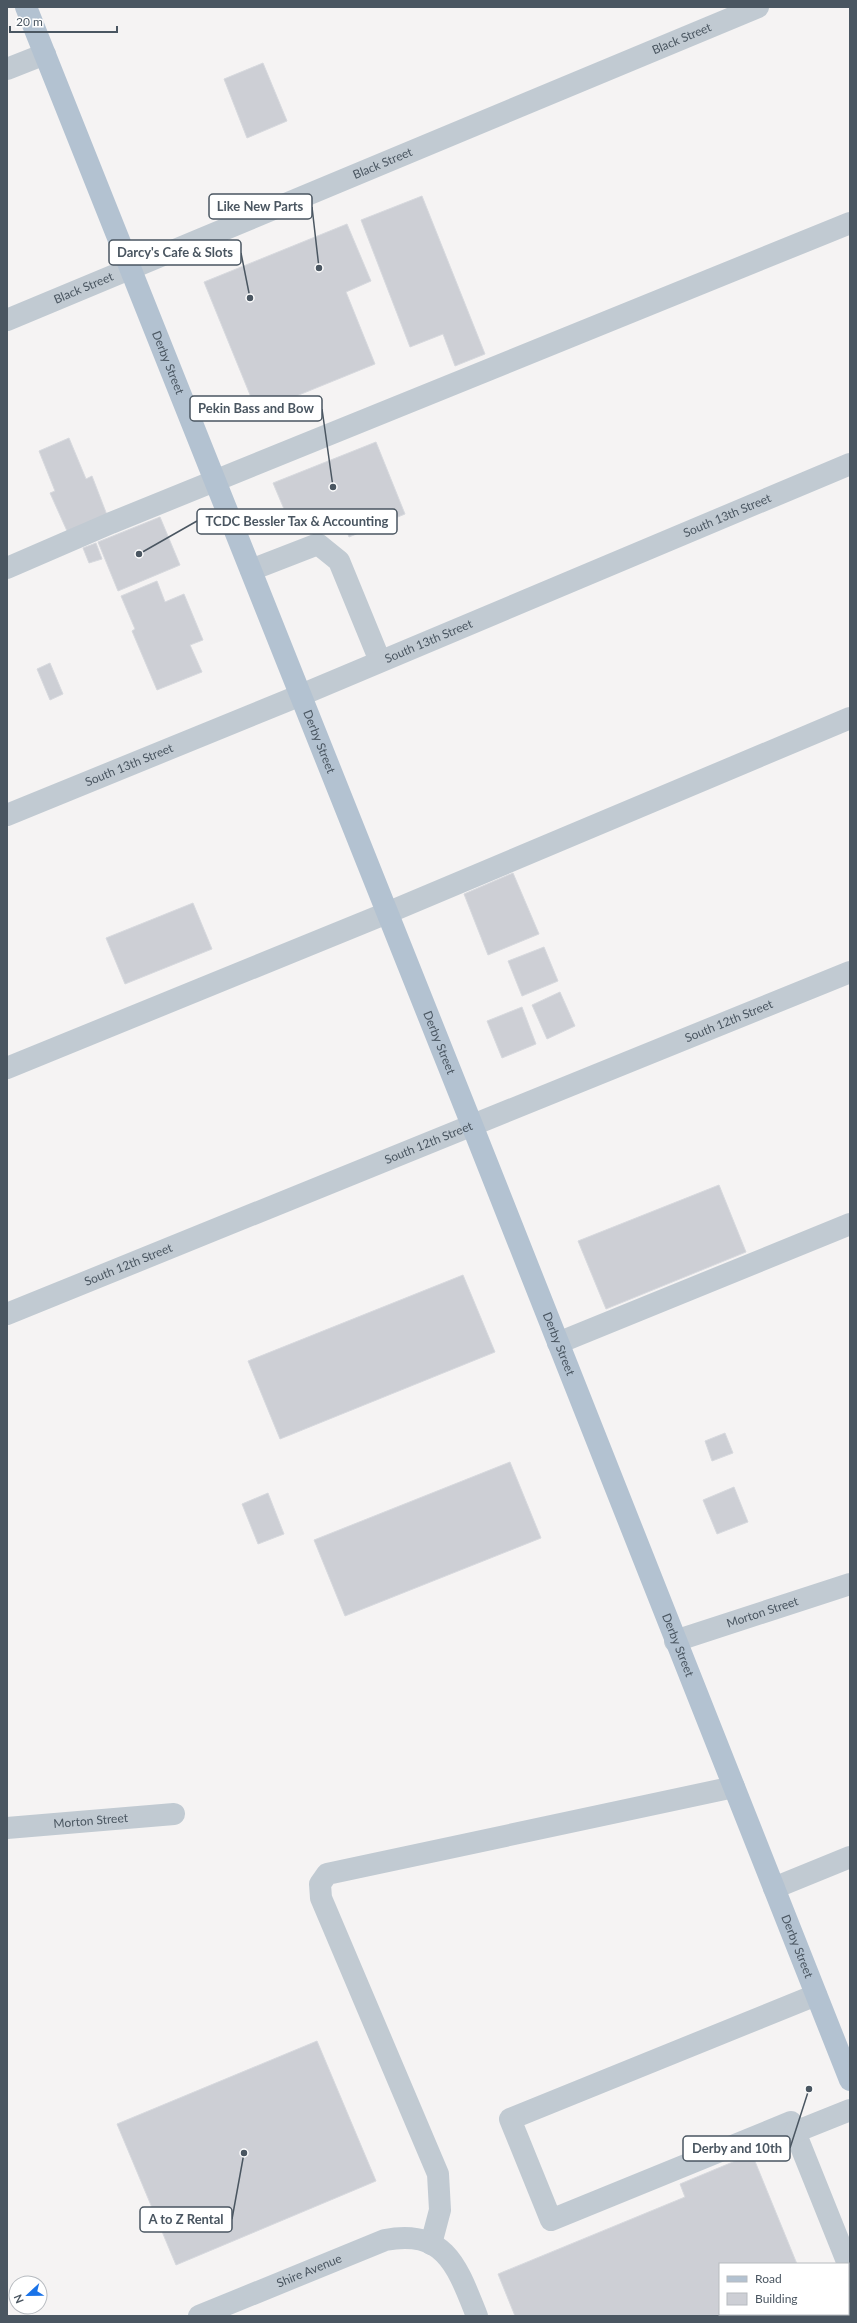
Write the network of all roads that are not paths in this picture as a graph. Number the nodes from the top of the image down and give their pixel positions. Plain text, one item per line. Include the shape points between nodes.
1 (26, 7) edge
2 (758, 7) edge
3 (45, 54) junction
4 (7, 69) edge
5 (850, 223) edge
6 (131, 269) junction
7 (7, 320) edge
8 (850, 464) edge
9 (216, 482) junction
10 (7, 568) edge
11 (251, 570) junction
12 (380, 661) junction
13 (301, 695) junction
14 (850, 718) edge
15 (7, 816) edge
16 (387, 913) junction
17 (850, 972) edge
18 (7, 1068) edge
19 (472, 1125) junction
20 (850, 1224) edge
21 (7, 1314) edge
22 (558, 1343) junction
23 (850, 1584) edge
24 (675, 1641) junction
25 (734, 1788) junction
26 (174, 1814) dead end
27 (7, 1828) edge
28 (850, 1857) edge
29 (774, 1888) junction
30 (816, 1995) junction
31 (850, 2080) edge
32 (850, 2110) edge
33 (795, 2132) junction
34 (427, 2241) junction
35 (848, 2263) edge
36 (199, 2316) edge
37 (477, 2316) edge

1 - 3 main road, Derby Street
2 - 6 street, Black Street
3 - 4 street
3 - 6 main road, Derby Street
5 - 9 street
6 - 7 street, Black Street
6 - 9 main road, Derby Street
8 - 12 street, South 13th Street
9 - 10 street
9 - 11 main road, Derby Street
11 - 12 street via 318,544 339,561
11 - 13 main road, Derby Street
12 - 13 street, South 13th Street
13 - 15 street, South 13th Street
13 - 16 main road, Derby Street
14 - 16 street
16 - 18 street
16 - 19 main road, Derby Street
17 - 19 street, South 12th Street
19 - 21 street, South 12th Street
19 - 22 main road, Derby Street
20 - 22 street
22 - 24 main road, Derby Street
23 - 24 street, Morton Street
24 - 25 main road, Derby Street
25 - 29 main road, Derby Street
25 - 34 street via 327,1874 320,1884 321,1898 438,2174 440,2210
26 - 27 street, Morton Street
28 - 29 street
29 - 30 main road, Derby Street
30 - 31 main road, Derby Street
30 - 33 street via 510,2119 551,2220 791,2122
32 - 33 street
33 - 35 street
34 - 36 street, Shire Avenue via 401,2237 385,2240
34 - 37 street via 451,2260 460,2273

